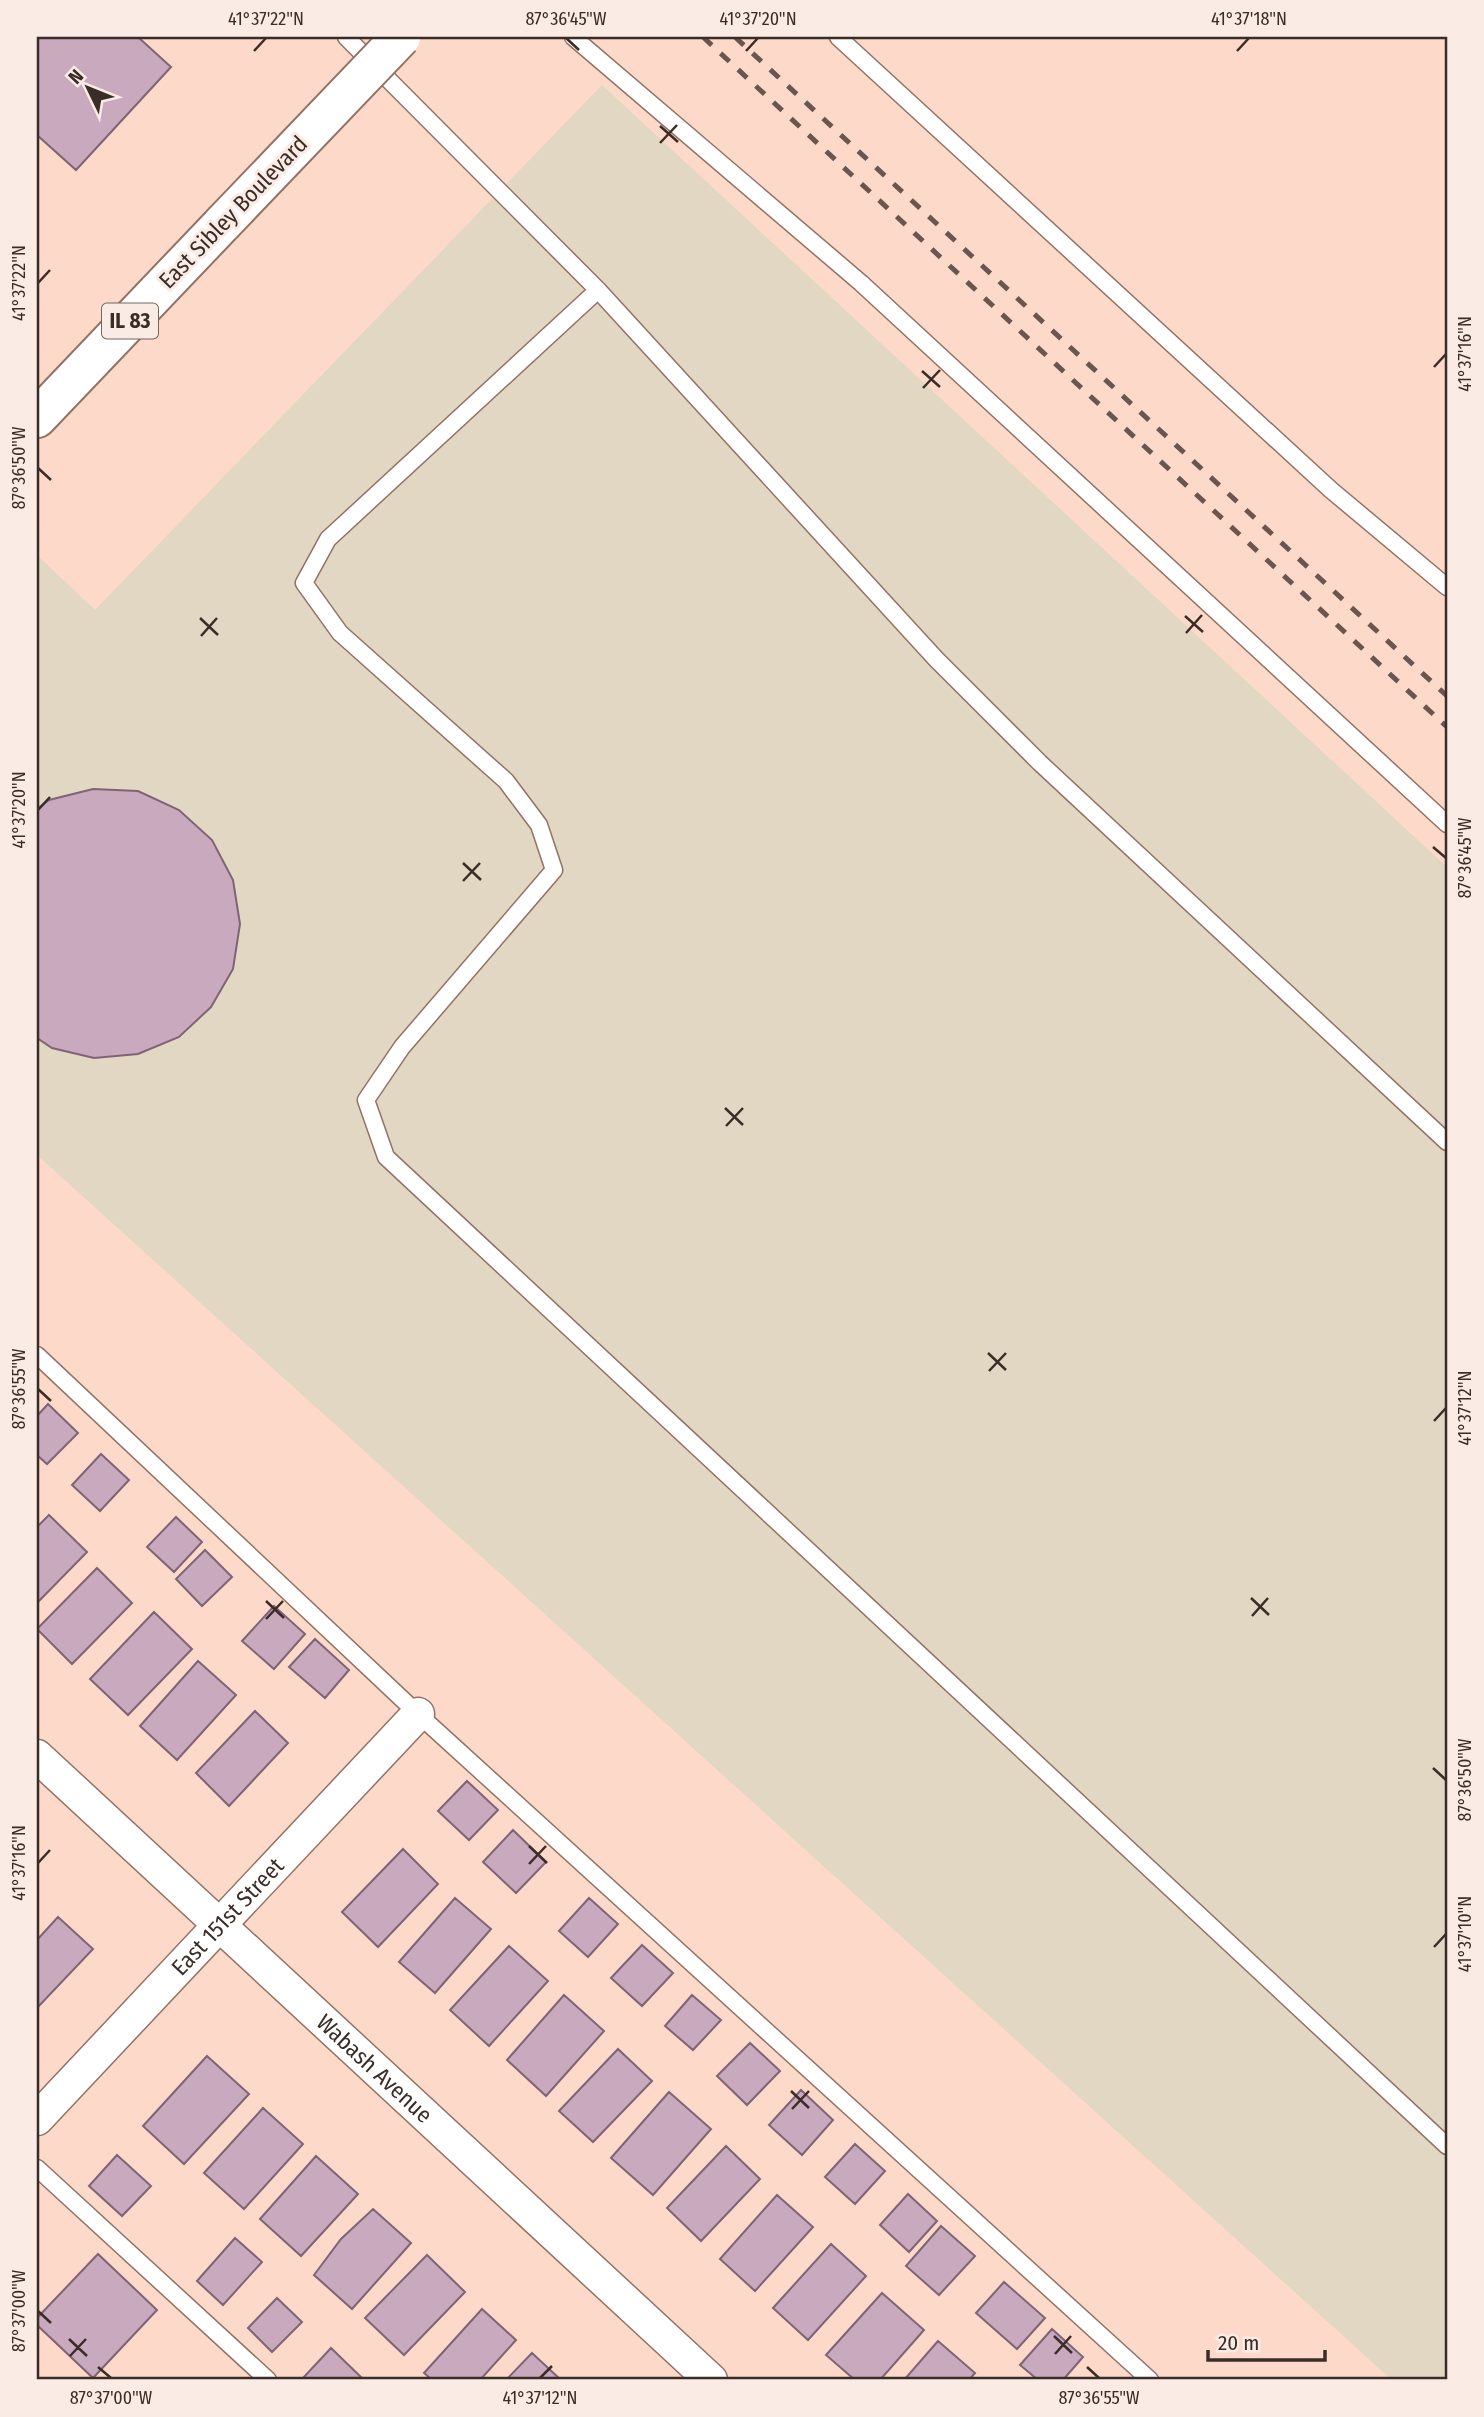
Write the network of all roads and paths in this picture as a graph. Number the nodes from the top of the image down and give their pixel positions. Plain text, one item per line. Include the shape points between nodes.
1 (346, 37) edge
2 (401, 37) edge
3 (573, 37) edge
4 (838, 37) edge
5 (598, 290) junction
6 (37, 418) edge
7 (1447, 587) edge
8 (1447, 824) edge
9 (1447, 1142) edge
10 (37, 1355) edge
11 (418, 1714) junction
12 (37, 1756) edge
13 (220, 1924) junction
14 (37, 2119) edge
15 (1447, 2147) edge
16 (37, 2168) edge
17 (268, 2380) edge
18 (711, 2380) edge
19 (1150, 2380) edge

1 - 5 lane
2 - 6 main road, East Sibley Boulevard / IL 83, bridge
3 - 8 lane via 861,283
4 - 7 lane via 1331,489
5 - 9 lane via 936,659 1040,763
5 - 15 lane via 328,538 304,583 340,633 506,780 539,825 554,870 402,1047 366,1100 386,1157
10 - 11 lane
11 - 13 street, East 151st Street
11 - 19 lane
12 - 13 street, Wabash Avenue
13 - 14 street, East 151st Street
13 - 18 street, Wabash Avenue
16 - 17 lane

